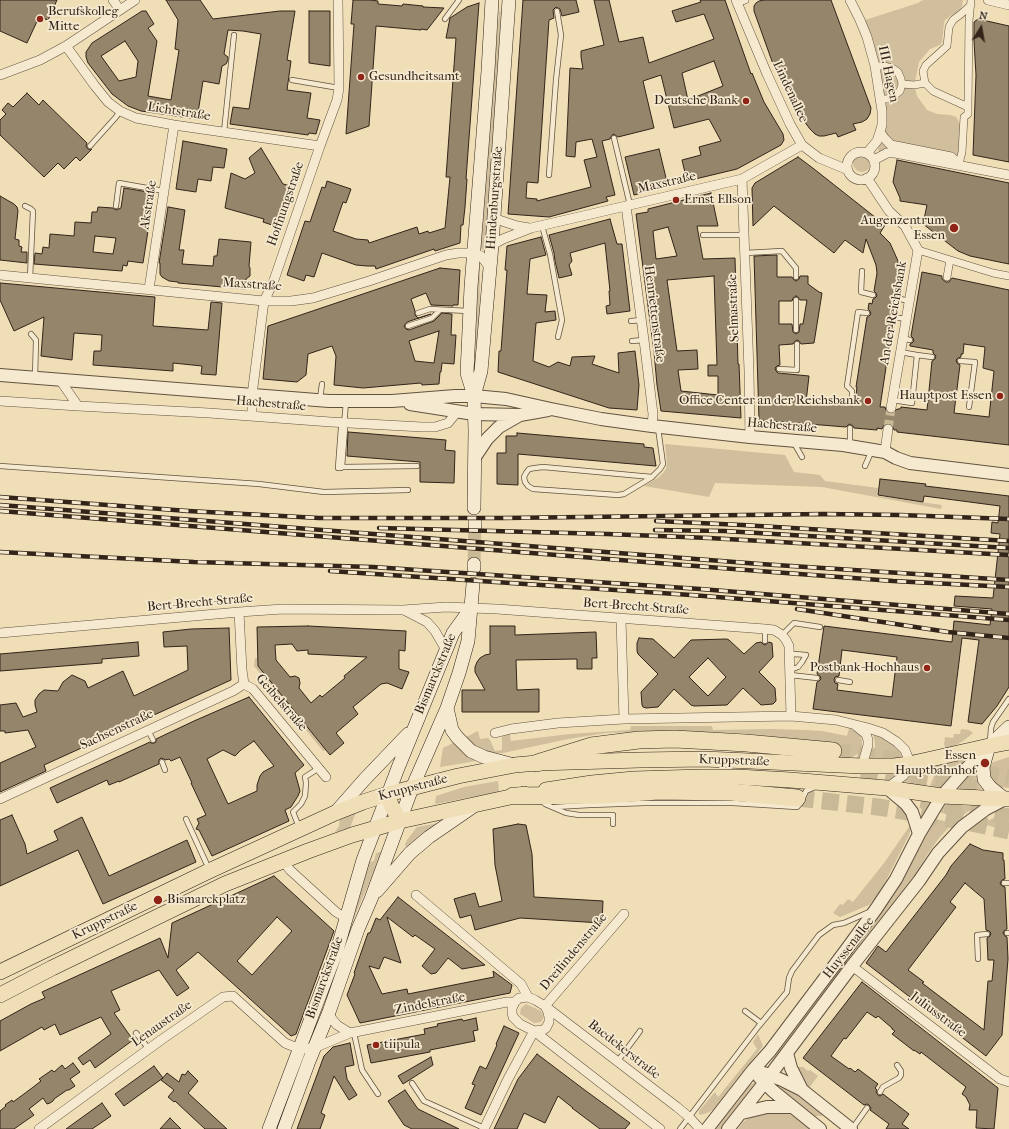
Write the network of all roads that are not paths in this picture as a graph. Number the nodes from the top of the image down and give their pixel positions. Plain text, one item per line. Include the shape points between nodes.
1 (112, 0) edge
2 (136, 0) edge
3 (338, 0) edge
4 (459, 0) edge
5 (492, 0) edge
6 (509, 0) edge
7 (850, 0) edge
8 (988, 0) edge
9 (739, 1) edge
10 (971, 2) edge
11 (1009, 5) edge
12 (120, 10) junction
13 (557, 11) dead end
14 (446, 19) dead end
15 (234, 35) dead end
16 (66, 46) junction
17 (875, 66) junction
18 (0, 75) edge
19 (292, 80) dead end
20 (925, 83) junction
21 (902, 84) junction
22 (339, 88) junction
23 (881, 100) junction
24 (968, 108) junction
25 (120, 111) junction
26 (174, 125) junction
27 (224, 132) junction
28 (880, 132) junction
29 (614, 138) dead end
30 (802, 145) junction
31 (90, 146) dead end
32 (320, 146) junction
33 (867, 153) junction
34 (874, 160) junction
35 (959, 164) junction
36 (848, 170) junction
37 (549, 175) dead end
38 (1009, 175) edge
39 (867, 178) junction
40 (742, 179) junction
41 (164, 191) junction
42 (25, 206) dead end
43 (116, 206) dead end
44 (628, 206) junction
45 (493, 218) junction
46 (542, 226) junction
47 (530, 228) junction
48 (703, 235) dead end
49 (745, 235) junction
50 (492, 245) junction
51 (918, 250) junction
52 (745, 253) junction
53 (474, 254) junction
54 (950, 260) junction
55 (490, 268) junction
56 (862, 271) dead end
57 (0, 276) edge
58 (1009, 276) edge
59 (796, 277) dead end
60 (947, 277) dead end
61 (30, 278) junction
62 (149, 289) junction
63 (874, 295) dead end
64 (896, 298) dead end
65 (264, 300) junction
66 (796, 300) dead end
67 (909, 301) junction
68 (440, 310) junction
69 (470, 311) junction
70 (418, 313) dead end
71 (867, 313) dead end
72 (893, 317) dead end
73 (906, 319) junction
74 (642, 320) junction
75 (631, 321) dead end
76 (408, 326) dead end
77 (796, 330) dead end
78 (31, 334) dead end
79 (558, 337) dead end
80 (644, 340) junction
81 (632, 341) dead end
82 (796, 344) dead end
83 (900, 352) junction
84 (917, 355) junction
85 (932, 358) dead end
86 (960, 360) dead end
87 (779, 369) dead end
88 (0, 375) edge
89 (35, 378) junction
90 (60, 380) junction
91 (322, 384) dead end
92 (252, 395) junction
93 (474, 396) junction
94 (320, 400) junction
95 (0, 401) edge
96 (346, 401) junction
97 (392, 401) junction
98 (852, 402) dead end
99 (891, 404) joint
100 (78, 406) junction
101 (969, 407) dead end
102 (551, 409) junction
103 (457, 412) junction
104 (474, 414) junction
105 (520, 415) junction
106 (252, 416) junction
107 (344, 424) junction
108 (655, 426) junction
109 (850, 428) dead end
110 (888, 429) tunnel mouth
111 (750, 437) junction
112 (793, 441) junction
113 (850, 446) junction
114 (872, 450) junction
115 (885, 452) junction
116 (475, 457) junction
117 (802, 457) dead end
118 (0, 466) edge
119 (417, 466) dead end
120 (864, 466) dead end
121 (341, 468) dead end
122 (1009, 475) edge
123 (652, 477) junction
124 (408, 490) dead end
125 (474, 508) dead end
126 (473, 584) dead end
127 (471, 608) junction
128 (403, 610) junction
129 (239, 612) junction
130 (621, 619) junction
131 (820, 627) dead end
132 (765, 629) junction
133 (0, 633) edge
134 (782, 635) junction
135 (765, 642) dead end
136 (446, 650) junction
137 (790, 655) junction
138 (790, 673) junction
139 (817, 678) dead end
140 (838, 680) dead end
141 (850, 682) dead end
142 (244, 684) junction
143 (1009, 699) edge
144 (447, 708) junction
145 (791, 716) junction
146 (624, 719) junction
147 (855, 725) junction
148 (1009, 727) edge
149 (148, 730) junction
150 (412, 730) junction
151 (495, 733) dead end
152 (153, 740) dead end
153 (1009, 742) edge
154 (989, 746) junction
155 (833, 751) tunnel mouth
156 (162, 762) dead end
157 (537, 763) junction
158 (909, 764) junction
159 (515, 765) junction
160 (862, 766) junction
161 (319, 768) junction
162 (165, 770) dead end
163 (326, 777) dead end
164 (825, 783) junction
165 (412, 788) junction
166 (888, 788) junction
167 (388, 794) junction
168 (513, 796) junction
169 (942, 796) junction
170 (538, 797) junction
171 (797, 798) tunnel mouth
172 (0, 799) edge
173 (1008, 800) edge
174 (479, 803) junction
175 (554, 808) junction
176 (331, 815) junction
177 (186, 819) dead end
178 (400, 821) junction
179 (613, 824) dead end
180 (300, 828) junction
181 (375, 828) junction
182 (919, 834) junction
183 (327, 844) junction
184 (283, 861) junction
185 (209, 871) junction
186 (416, 895) dead end
187 (371, 899) junction
188 (876, 909) junction
189 (624, 914) dead end
190 (346, 918) junction
191 (987, 934) dead end
192 (978, 959) dead end
193 (852, 966) junction
194 (0, 972) edge
195 (0, 995) edge
196 (528, 997) junction
197 (515, 1002) junction
198 (545, 1006) junction
199 (745, 1011) dead end
200 (328, 1012) junction
201 (761, 1023) junction
202 (534, 1031) junction
203 (640, 1031) dead end
204 (136, 1033) dead end
205 (352, 1033) junction
206 (314, 1048) junction
207 (149, 1049) junction
208 (300, 1049) junction
209 (787, 1053) junction
210 (617, 1062) junction
211 (897, 1065) dead end
212 (753, 1070) junction
213 (768, 1079) junction
214 (1009, 1082) edge
215 (412, 1083) dead end
216 (802, 1090) junction
217 (880, 1092) dead end
218 (378, 1094) dead end
219 (793, 1107) junction
220 (867, 1108) dead end
221 (742, 1113) junction
222 (832, 1115) junction
223 (689, 1117) junction
224 (818, 1127) edge
225 (39, 1129) edge
226 (269, 1129) edge
227 (284, 1129) edge
228 (484, 1129) edge
229 (660, 1129) edge
230 (680, 1129) edge
231 (700, 1129) edge
232 (707, 1129) edge
233 (728, 1129) edge
234 (852, 1129) edge

1 - 12 street
2 - 12 street
3 - 22 street, Hoffnungstraße
4 - 14 lane
5 - 53 main road, Hindenburgstraße
6 - 45 main road, Hindenburgstraße
7 - 17 street, III. Hagen via 867,37
8 - 11 street
9 - 30 street, Lindenallee via 767,74
10 - 20 street via 953,20 947,46 926,65 923,71
10 - 24 street via 969,21 972,90
12 - 16 street
13 - 37 lane via 561,35
15 - 27 lane
16 - 18 street via 40,60
16 - 25 street, Lichtstraße via 108,102
17 - 21 street via 886,66 898,72
17 - 23 street, III. Hagen
19 - 22 lane
20 - 21 street
20 - 24 street via 933,91
21 - 23 street via 895,96
22 - 32 street, Hoffnungstraße
23 - 28 street, III. Hagen
24 - 35 street via 968,114 964,118
25 - 26 street, Lichtstraße via 136,118
25 - 31 lane
26 - 27 street, Lichtstraße
26 - 41 street, Akstraße
27 - 32 street, Lichtstraße
28 - 33 street, III. Hagen
28 - 35 street via 891,145 951,157
29 - 44 lane
30 - 36 street, Lindenallee via 819,158
30 - 40 street, Maxstraße
32 - 65 street, Hoffnungstraße via 273,283
33 - 34 street
33 - 36 street via 854,154 848,161
34 - 35 street via 895,152
34 - 39 street via 873,174
35 - 38 street
36 - 39 street via 853,177
39 - 51 street, An der Reichsbank via 889,211 905,226
40 - 44 street, Maxstraße
40 - 49 street, Selmastraße
41 - 43 lane via 120,184
41 - 62 street, Akstraße
42 - 61 lane via 33,211
44 - 46 street, Maxstraße
44 - 74 street, Henriettenstraße
45 - 47 street, Maxstraße
45 - 50 main road, Hindenburgstraße
46 - 47 street, Maxstraße
46 - 79 lane via 562,320
47 - 50 street, Maxstraße
48 - 49 lane
49 - 52 street, Selmastraße
50 - 55 main road, Hindenburgstraße
51 - 54 street
51 - 67 street, An der Reichsbank
52 - 59 lane via 782,251 796,268
52 - 111 street, Selmastraße via 751,370
53 - 55 street via 481,256
53 - 65 street, Maxstraße via 458,253 446,256 313,298 291,301
53 - 69 main road, Hindenburgstraße
54 - 58 street
54 - 60 street
55 - 93 main road, Hindenburgstraße via 481,372
56 - 63 lane via 861,292
57 - 61 street, Maxstraße
61 - 62 street, Maxstraße
62 - 65 street, Maxstraße
64 - 67 lane
65 - 92 street, Hoffnungstraße
66 - 77 lane
67 - 73 street, An der Reichsbank
68 - 69 lane
68 - 70 lane via 430,309
68 - 76 lane via 432,318
69 - 93 main road, Hindenburgstraße via 467,373
71 - 98 lane via 858,312 848,386 852,391
72 - 73 lane
73 - 83 street, An der Reichsbank via 906,339
74 - 75 lane
74 - 80 street, Henriettenstraße
78 - 89 lane via 36,340
80 - 81 lane
80 - 108 street, Henriettenstraße
82 - 87 lane via 797,370
83 - 84 lane
83 - 99 street, An der Reichsbank
84 - 85 lane
84 - 99 lane via 912,402
86 - 101 lane via 975,362
88 - 89 street, Hachestraße
89 - 90 street, Hachestraße
90 - 92 street, Hachestraße
90 - 100 street
91 - 94 lane
92 - 94 street, Hachestraße
92 - 106 street, Hoffnungstraße
93 - 97 street, Hachestraße
93 - 102 street, Hachestraße via 506,398
93 - 104 main road, Hindenburgstraße
94 - 96 street, Hachestraße
95 - 100 street, Hachestraße
96 - 97 street, Hachestraße
96 - 107 lane
97 - 103 street, Hachestraße
100 - 106 street, Hachestraße
102 - 105 street, Hachestraße
102 - 108 street, Hachestraße
103 - 104 street, Hachestraße
103 - 107 street, Hachestraße via 448,423 436,427
104 - 105 street, Hachestraße
104 - 116 main road, Hindenburgstraße
105 - 116 street via 499,427
106 - 107 street, Hachestraße
107 - 119 lane via 342,467
107 - 121 lane via 341,428 338,468
108 - 111 street, Hachestraße
108 - 123 lane via 663,464
109 - 113 lane
110 - 115 street
111 - 112 street, Hachestraße
112 - 113 street, Hachestraße
112 - 117 lane
113 - 114 street, Hachestraße
114 - 115 street, Hachestraße
114 - 120 lane
115 - 122 street, Hachestraße via 910,463
116 - 125 main road, Hindenburgstraße
118 - 124 lane via 259,484 324,492
123 - 123 lane via 539,467 529,469 524,477 525,482 533,489 618,496
126 - 127 main road
127 - 128 street, Bert-Brecht-Straße
127 - 130 street, Bert-Brecht-Straße
127 - 136 main road, Bismarckstraße via 453,634
127 - 144 main road, Bismarckstraße via 468,641
128 - 129 street, Bert-Brecht-Straße via 283,609
128 - 136 street, Bert-Brecht-Straße via 427,622
129 - 133 street, Bert-Brecht-Straße
129 - 142 street, Geibelstraße
130 - 132 street, Bert-Brecht-Straße
130 - 146 street
131 - 134 lane via 794,623
132 - 134 street, Bert-Brecht-Straße via 774,630
132 - 135 lane
134 - 137 street via 789,646
136 - 150 main road, Bismarckstraße
137 - 138 street
137 - 138 lane via 806,655
138 - 139 lane
138 - 145 street
140 - 141 lane
142 - 149 street, Sachsenstraße
142 - 161 street, Geibelstraße via 253,689
143 - 154 lane via 993,722
144 - 159 main road via 452,730 471,751
144 - 165 main road, Bismarckstraße
145 - 146 street
145 - 147 street via 836,720
146 - 151 street via 558,723
147 - 158 street via 892,738 905,750
147 - 160 street via 866,734 868,740
148 - 154 main road
149 - 152 lane
149 - 172 street, Sachsenstraße
150 - 167 main road, Bismarckstraße
150 - 176 main road
153 - 154 main road, Kruppstraße
154 - 158 main road, Kruppstraße
154 - 169 street, Huyssenallee
154 - 173 main road via 983,767 984,779 990,787
155 - 157 highway via 739,742 639,740 592,746
156 - 162 lane
157 - 159 main road, Kruppstraße
157 - 160 main road, Kruppstraße via 704,760
158 - 160 main road, Kruppstraße
158 - 166 street via 903,776
159 - 165 main road, Kruppstraße via 452,777
161 - 163 street, Geibelstraße
161 - 180 lane via 305,777 305,796 293,812
164 - 166 main road, Kruppstraße
164 - 168 main road, Kruppstraße via 738,777 641,778
164 - 175 lane, Kruppstraße via 806,791 797,807 766,804 644,803
165 - 167 main road, Kruppstraße
165 - 178 main road, Bismarckstraße
166 - 169 main road, Kruppstraße
166 - 182 street via 912,812
167 - 176 main road, Kruppstraße
167 - 178 main road via 391,806
167 - 181 main road, Bismarckstraße
168 - 170 highway
168 - 174 main road, Kruppstraße
169 - 173 main road, Kruppstraße
169 - 182 street, Huyssenallee
170 - 171 highway via 666,791 731,792
170 - 175 lane
173 - 193 street, Huyssenallee via 986,809 950,840
174 - 178 main road, Kruppstraße
174 - 187 main road via 410,853
175 - 179 lane via 578,815 613,815
176 - 180 main road, Kruppstraße
176 - 183 main road
177 - 185 lane
178 - 181 main road, Kruppstraße
178 - 187 main road, Bismarckstraße
180 - 185 main road, Kruppstraße
181 - 183 main road, Kruppstraße
181 - 190 main road, Bismarckstraße
182 - 188 street, Huyssenallee via 896,879
183 - 184 main road, Kruppstraße
184 - 190 street via 336,912
184 - 195 main road, Kruppstraße via 225,884
185 - 194 main road, Kruppstraße
186 - 196 street, Baedekerstraße via 521,984
187 - 200 main road, Bismarckstraße
188 - 201 lane, Huyssenallee via 833,925 819,935 792,971 787,992
188 - 212 street, Huyssenallee
189 - 198 street, Dreilindenstraße
190 - 208 main road, Bismarckstraße via 337,950
191 - 192 lane via 977,935
193 - 209 street, Huyssenallee
193 - 214 street, Juliusstraße via 1000,1079
196 - 197 street via 519,998
196 - 198 street, Baedekerstraße
197 - 202 street via 512,1008 513,1017
197 - 205 street, Zindelstraße
198 - 202 street, Dreilindenstraße via 549,1022 543,1030
198 - 210 street, Baedekerstraße
199 - 201 lane
200 - 205 street via 337,1026
200 - 206 main road, Bismarckstraße
201 - 223 lane, Huyssenallee
202 - 228 street, Dreilindenstraße
202 - 229 street
203 - 210 lane
204 - 207 lane
205 - 206 street, Zindelstraße
205 - 218 lane via 362,1070
206 - 208 street, Zindelstraße
206 - 227 main road, Bismarckstraße
207 - 208 street, Lenaustraße via 223,997 233,996 285,1043
207 - 225 street, Lenaustraße
208 - 226 main road, Bismarckstraße
209 - 213 street, Huyssenallee
209 - 216 street
210 - 223 street, Baedekerstraße
211 - 217 lane via 901,1075
212 - 213 street
212 - 232 street, Huyssenallee
213 - 216 street via 782,1080
213 - 219 street via 773,1091
213 - 221 street, Huyssenallee
215 - 228 lane via 424,1101
216 - 222 street
219 - 221 street via 767,1108
219 - 224 street
220 - 234 lane
221 - 233 street, Huyssenallee
222 - 224 street
222 - 234 street
223 - 230 lane, Huyssenallee
223 - 231 street, Baedekerstraße

